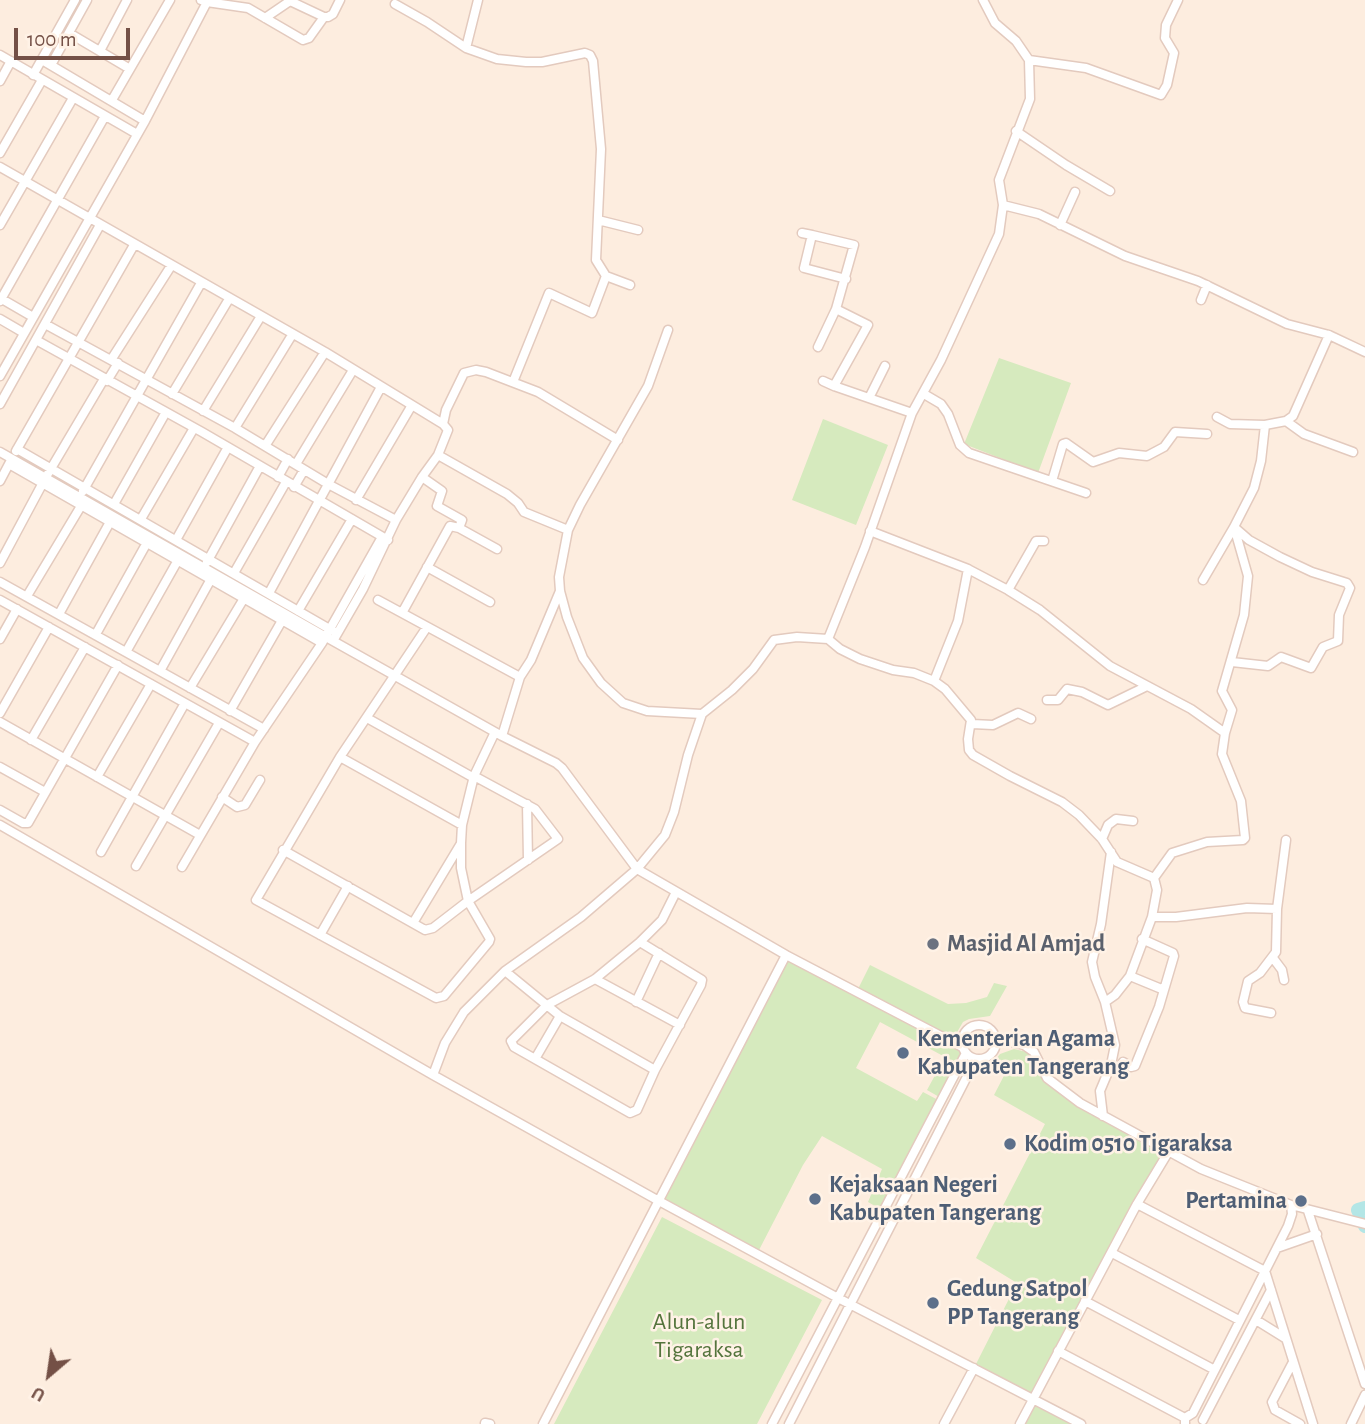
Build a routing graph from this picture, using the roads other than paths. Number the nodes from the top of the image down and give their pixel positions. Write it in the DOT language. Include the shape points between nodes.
graph roads {
  1 [pos="75,0"];
  2 [pos="87,0"];
  3 [pos="127,0"];
  4 [pos="170,0"];
  5 [pos="340,0"];
  6 [pos="478,0"];
  7 [pos="983,0"];
  8 [pos="1178,0"];
  9 [pos="204,1"];
  10 [pos="395,4"];
  11 [pos="265,18"];
  12 [pos="324,18"];
  13 [pos="69,33"];
  14 [pos="466,48"];
  15 [pos="100,51"];
  16 [pos="0,55"];
  17 [pos="42,60"];
  18 [pos="1029,60"];
  19 [pos="11,61"];
  20 [pos="51,65"];
  21 [pos="130,69"];
  22 [pos="33,75"];
  23 [pos="42,80"];
  24 [pos="0,81"];
  25 [pos="73,98"];
  26 [pos="112,100"];
  27 [pos="105,116"];
  28 [pos="145,121"];
  29 [pos="1016,131"];
  30 [pos="137,134"];
  31 [pos="0,153"];
  32 [pos="0,167"];
  33 [pos="25,181"];
  34 [pos="1110,191"];
  35 [pos="1075,192"];
  36 [pos="57,201"];
  37 [pos="1003,205"];
  38 [pos="89,218"];
  39 [pos="598,220"];
  40 [pos="0,225"];
  41 [pos="100,225"];
  42 [pos="1060,225"];
  43 [pos="638,230"];
  44 [pos="802,233"];
  45 [pos="812,235"];
  46 [pos="134,245"];
  47 [pos="171,266"];
  48 [pos="606,276"];
  49 [pos="846,279"];
  50 [pos="201,283"];
  51 [pos="629,285"];
  52 [pos="1207,285"];
  53 [pos="0,299"];
  54 [pos="229,299"];
  55 [pos="1200,300"];
  56 [pos="836,309"];
  57 [pos="261,316"];
  58 [pos="33,317"];
  59 [pos="0,319"];
  60 [pos="45,324"];
  61 [pos="668,330"];
  62 [pos="24,333"];
  63 [pos="292,335"];
  64 [pos="1329,335"];
  65 [pos="36,340"];
  66 [pos="77,342"];
  67 [pos="818,347"];
  68 [pos="325,352"];
  69 [pos="1365,352"];
  70 [pos="68,358"];
  71 [pos="110,360"];
  72 [pos="885,366"];
  73 [pos="353,370"];
  74 [pos="93,373"];
  75 [pos="0,376"];
  76 [pos="106,380"];
  77 [pos="146,380"];
  78 [pos="823,381"];
  79 [pos="513,382"];
  80 [pos="834,386"];
  81 [pos="381,387"];
  82 [pos="172,394"];
  83 [pos="924,394"];
  84 [pos="136,396"];
  85 [pos="869,398"];
  86 [pos="0,404"];
  87 [pos="412,405"];
  88 [pos="203,411"];
  89 [pos="166,412"];
  90 [pos="912,413"];
  91 [pos="1217,417"];
  92 [pos="1286,421"];
  93 [pos="443,424"];
  94 [pos="1265,425"];
  95 [pos="194,428"];
  96 [pos="235,428"];
  97 [pos="1208,434"];
  98 [pos="618,440"];
  99 [pos="265,446"];
  100 [pos="228,447"];
  101 [pos="17,449"];
  102 [pos="0,452"];
  103 [pos="1353,452"];
  104 [pos="438,455"];
  105 [pos="10,461"];
  106 [pos="292,461"];
  107 [pos="260,466"];
  108 [pos="304,470"];
  109 [pos="46,477"];
  110 [pos="422,477"];
  111 [pos="282,480"];
  112 [pos="0,481"];
  113 [pos="1052,481"];
  114 [pos="328,485"];
  115 [pos="294,486"];
  116 [pos="85,487"];
  117 [pos="1086,493"];
  118 [pos="356,500"];
  119 [pos="319,501"];
  120 [pos="79,502"];
  121 [pos="114,505"];
  122 [pos="141,519"];
  123 [pos="352,519"];
  124 [pos="396,520"];
  125 [pos="110,522"];
  126 [pos="1234,527"];
  127 [pos="459,528"];
  128 [pos="568,530"];
  129 [pos="870,531"];
  130 [pos="151,536"];
  131 [pos="385,538"];
  132 [pos="176,540"];
  133 [pos="1044,541"];
  134 [pos="497,549"];
  135 [pos="209,558"];
  136 [pos="178,560"];
  137 [pos="0,564"];
  138 [pos="427,567"];
  139 [pos="968,569"];
  140 [pos="202,570"];
  141 [pos="234,573"];
  142 [pos="211,579"];
  143 [pos="1203,580"];
  144 [pos="0,582"];
  145 [pos="1008,590"];
  146 [pos="560,591"];
  147 [pos="248,592"];
  148 [pos="269,593"];
  149 [pos="27,596"];
  150 [pos="0,600"];
  151 [pos="378,600"];
  152 [pos="490,602"];
  153 [pos="295,608"];
  154 [pos="17,609"];
  155 [pos="402,613"];
  156 [pos="59,614"];
  157 [pos="284,617"];
  158 [pos="49,627"];
  159 [pos="427,627"];
  160 [pos="85,628"];
  161 [pos="98,635"];
  162 [pos="329,637"];
  163 [pos="0,639"];
  164 [pos="828,639"];
  165 [pos="84,647"];
  166 [pos="126,652"];
  167 [pos="1232,662"];
  168 [pos="118,664"];
  169 [pos="160,671"];
  170 [pos="395,676"];
  171 [pos="520,677"];
  172 [pos="934,681"];
  173 [pos="151,684"];
  174 [pos="188,687"];
  175 [pos="1145,687"];
  176 [pos="200,694"];
  177 [pos="176,698"];
  178 [pos="1047,700"];
  179 [pos="188,705"];
  180 [pos="230,711"];
  181 [pos="0,713"];
  182 [pos="702,714"];
  183 [pos="367,718"];
  184 [pos="1031,719"];
  185 [pos="0,722"];
  186 [pos="219,723"];
  187 [pos="972,724"];
  188 [pos="264,729"];
  189 [pos="1225,733"];
  190 [pos="499,734"];
  191 [pos="31,740"];
  192 [pos="255,742"];
  193 [pos="340,757"];
  194 [pos="64,759"];
  195 [pos="0,767"];
  196 [pos="97,777"];
  197 [pos="474,777"];
  198 [pos="260,780"];
  199 [pos="45,792"];
  200 [pos="132,797"];
  201 [pos="222,797"];
  202 [pos="527,804"];
  203 [pos="0,810"];
  204 [pos="165,816"];
  205 [pos="1133,821"];
  206 [pos="0,825"];
  207 [pos="462,825"];
  208 [pos="200,835"];
  209 [pos="1102,839"];
  210 [pos="1286,840"];
  211 [pos="461,843"];
  212 [pos="284,850"];
  213 [pos="102,852"];
  214 [pos="1111,852"];
  215 [pos="528,860"];
  216 [pos="135,866"];
  217 [pos="182,867"];
  218 [pos="637,869"];
  219 [pos="1154,878"];
  220 [pos="348,886"];
  221 [pos="676,892"];
  222 [pos="468,901"];
  223 [pos="1277,909"];
  224 [pos="1152,917"];
  225 [pos="413,923"];
  226 [pos="320,935"];
  227 [pos="1142,939"];
  228 [pos="640,942"];
  229 [pos="659,953"];
  230 [pos="786,955"];
  231 [pos="1273,958"];
  232 [pos="505,971"];
  233 [pos="1130,976"];
  234 [pos="595,979"];
  235 [pos="1284,980"];
  236 [pos="1164,990"];
  237 [pos="636,1002"];
  238 [pos="1105,1002"];
  239 [pos="547,1005"];
  240 [pos="1270,1013"];
  241 [pos="560,1016"];
  242 [pos="680,1025"];
  243 [pos="997,1039"];
  244 [pos="964,1050"];
  245 [pos="535,1059"];
  246 [pos="976,1059"];
  247 [pos="1123,1062"];
  248 [pos="655,1070"];
  249 [pos="433,1075"];
  250 [pos="1103,1116"];
  251 [pos="1168,1151"];
  252 [pos="659,1201"];
  253 [pos="1138,1204"];
  254 [pos="1291,1205"];
  255 [pos="1308,1210"];
  256 [pos="1365,1224"];
  257 [pos="1317,1234"];
  258 [pos="1277,1248"];
  259 [pos="1112,1252"];
  260 [pos="1265,1271"];
  261 [pos="1270,1290"];
  262 [pos="838,1298"];
  263 [pos="1085,1301"];
  264 [pos="851,1304"];
  265 [pos="1240,1320"];
  266 [pos="1255,1320"];
  267 [pos="1285,1338"];
  268 [pos="1058,1351"];
  269 [pos="1293,1362"];
  270 [pos="974,1368"];
  271 [pos="1213,1369"];
  272 [pos="1365,1384"];
  273 [pos="1365,1395"];
  274 [pos="1033,1399"];
  275 [pos="1193,1412"];
  276 [pos="1184,1421"];
  277 [pos="1203,1422"];
  278 [pos="542,1424"];
  279 [pos="772,1424"];
  280 [pos="789,1424"];
  281 [pos="944,1424"];
  282 [pos="1020,1424"];
  283 [pos="1081,1424"];
  284 [pos="1300,1424"];
  285 [pos="1313,1424"];
  286 [pos="1351,1424"];
  1 -- 17 [label="street"];
  2 -- 13 [label="street"];
  3 -- 15 [label="street"];
  4 -- 21 [label="street"];
  5 -- 12 [label="street" via="333,14"];
  6 -- 14 [label="street"];
  7 -- 18 [label="street" via="995,23"];
  8 -- 18 [label="street" via="1166,25 1165,38 1174,53 1161,95 1086,68"];
  9 -- 11 [label="street" via="248,8"];
  9 -- 28 [label="street"];
  10 -- 14 [label="street"];
  11 -- 12 [label="street" via="290,1"];
  11 -- 12 [label="street" via="303,40"];
  13 -- 15 [label="street"];
  13 -- 20 [label="street"];
  14 -- 39 [label="street" via="497,59 526,62 590,55 601,149"];
  15 -- 21 [label="street"];
  16 -- 19 [label="street"];
  17 -- 20 [label="street"];
  17 -- 22 [label="street"];
  18 -- 29 [label="street" via="1030,99"];
  19 -- 22 [label="street"];
  19 -- 24 [label="street"];
  20 -- 26 [label="street"];
  21 -- 26 [label="street"];
  22 -- 23 [label="street"];
  23 -- 25 [label="street"];
  23 -- 31 [label="street"];
  25 -- 27 [label="street"];
  25 -- 33 [label="street"];
  26 -- 28 [label="street"];
  27 -- 30 [label="street"];
  27 -- 36 [label="street"];
  28 -- 30 [label="street"];
  29 -- 34 [label="street"];
  29 -- 37 [label="street" via="999,180"];
  30 -- 38 [label="street"];
  32 -- 33 [label="street"];
  33 -- 36 [label="street"];
  33 -- 40 [label="street"];
  35 -- 42 [label="street"];
  36 -- 38 [label="street"];
  36 -- 53 [label="street"];
  37 -- 42 [label="street"];
  37 -- 83 [label="street" via="999,233"];
  38 -- 41 [label="street"];
  38 -- 58 [label="street"];
  39 -- 43 [label="street"];
  39 -- 48 [label="street" via="596,260"];
  41 -- 46 [label="street"];
  41 -- 60 [label="street"];
  42 -- 52 [label="street" via="1125,256"];
  44 -- 45 [label="street"];
  45 -- 49 [label="street" via="804,268"];
  45 -- 49 [label="street" via="854,245"];
  46 -- 47 [label="street"];
  46 -- 66 [label="street"];
  47 -- 50 [label="street"];
  47 -- 71 [label="street"];
  48 -- 51 [label="street"];
  48 -- 79 [label="street" via="592,313 549,293"];
  49 -- 56 [label="street"];
  50 -- 54 [label="street"];
  50 -- 77 [label="street"];
  52 -- 55 [label="street"];
  52 -- 64 [label="street" via="1287,324"];
  53 -- 58 [label="street"];
  54 -- 57 [label="street"];
  54 -- 82 [label="street"];
  56 -- 67 [label="street"];
  56 -- 80 [label="street" via="868,324"];
  57 -- 63 [label="street"];
  57 -- 88 [label="street"];
  58 -- 62 [label="street"];
  59 -- 62 [label="street"];
  60 -- 65 [label="street"];
  60 -- 66 [label="street"];
  61 -- 98 [label="street" via="648,386"];
  62 -- 75 [label="street"];
  63 -- 68 [label="street"];
  63 -- 96 [label="street"];
  64 -- 69 [label="street"];
  64 -- 92 [label="street" via="1293,416"];
  65 -- 70 [label="street"];
  65 -- 86 [label="street"];
  66 -- 70 [label="street"];
  66 -- 71 [label="street"];
  68 -- 73 [label="street"];
  68 -- 99 [label="street"];
  70 -- 74 [label="street"];
  70 -- 101 [label="street"];
  71 -- 74 [label="street"];
  71 -- 76 [label="street"];
  71 -- 77 [label="street"];
  72 -- 85 [label="street"];
  73 -- 81 [label="street"];
  73 -- 106 [label="street"];
  74 -- 76 [label="street"];
  76 -- 84 [label="street"];
  76 -- 109 [label="street"];
  77 -- 82 [label="street"];
  77 -- 84 [label="street"];
  78 -- 80 [label="street"];
  79 -- 93 [label="street" via="467,371"];
  79 -- 98 [label="street"];
  80 -- 85 [label="street"];
  81 -- 87 [label="street"];
  81 -- 114 [label="street"];
  82 -- 88 [label="street"];
  83 -- 90 [label="street"];
  83 -- 113 [label="street" via="941,404 960,445 969,453"];
  84 -- 89 [label="street"];
  84 -- 116 [label="street"];
  85 -- 90 [label="street"];
  87 -- 93 [label="street"];
  87 -- 118 [label="street"];
  88 -- 95 [label="street"];
  88 -- 95 [label="street"];
  88 -- 96 [label="street"];
  89 -- 95 [label="street"];
  89 -- 121 [label="street"];
  90 -- 129 [label="street"];
  91 -- 94 [label="street" via="1230,424"];
  92 -- 94 [label="street"];
  92 -- 103 [label="street" via="1304,434"];
  93 -- 104 [label="street" via="449,432"];
  94 -- 126 [label="street" via="1258,477"];
  95 -- 100 [label="street"];
  95 -- 122 [label="street"];
  96 -- 99 [label="street"];
  97 -- 113 [label="street" via="1175,432 1164,447 1147,456 1119,453 1093,462 1066,443"];
  98 -- 128 [label="street"];
  99 -- 106 [label="street"];
  100 -- 107 [label="street"];
  100 -- 132 [label="street"];
  101 -- 105 [label="street"];
  101 -- 109 [label="street"];
  102 -- 105 [label="street"];
  104 -- 110 [label="street"];
  104 -- 128 [label="street" via="507,494 524,512"];
  105 -- 109 [label="street"];
  105 -- 112 [label="street"];
  106 -- 108 [label="street"];
  106 -- 111 [label="street"];
  107 -- 111 [label="street"];
  107 -- 135 [label="street"];
  108 -- 114 [label="street"];
  108 -- 115 [label="street"];
  109 -- 116 [label="street"];
  109 -- 120 [label="street"];
  109 -- 137 [label="street"];
  110 -- 124 [label="street"];
  110 -- 127 [label="street" via="442,491 437,506 462,520"];
  111 -- 115 [label="street"];
  111 -- 141 [label="street"];
  113 -- 117 [label="street"];
  114 -- 118 [label="street"];
  114 -- 119 [label="street"];
  115 -- 119 [label="street"];
  116 -- 120 [label="street"];
  116 -- 121 [label="street"];
  118 -- 124 [label="street"];
  119 -- 123 [label="street"];
  119 -- 148 [label="street"];
  120 -- 125 [label="street"];
  120 -- 130 [label="street"];
  120 -- 149 [label="street"];
  121 -- 122 [label="street"];
  122 -- 130 [label="street"];
  123 -- 131 [label="street"];
  123 -- 153 [label="street"];
  124 -- 131 [label="street"];
  125 -- 130 [label="street"];
  125 -- 156 [label="street"];
  126 -- 143 [label="street"];
  126 -- 167 [label="street" via="1248,576"];
  126 -- 167 [label="street" via="1280,557 1350,588 1339,615 1338,641 1323,648 1311,668 1281,657 1268,666"];
  127 -- 134 [label="street"];
  127 -- 138 [label="street" via="449,528"];
  128 -- 146 [label="street"];
  129 -- 139 [label="street"];
  129 -- 164 [label="street"];
  130 -- 132 [label="street"];
  130 -- 136 [label="street"];
  130 -- 140 [label="street"];
  130 -- 161 [label="street"];
  131 -- 162 [label="street"];
  132 -- 135 [label="street"];
  133 -- 145 [label="street" via="1036,541"];
  135 -- 140 [label="street"];
  135 -- 141 [label="street"];
  136 -- 140 [label="street"];
  136 -- 166 [label="street"];
  138 -- 152 [label="street"];
  138 -- 155 [label="street"];
  139 -- 145 [label="street"];
  139 -- 172 [label="street" via="958,621"];
  140 -- 142 [label="street"];
  140 -- 147 [label="street"];
  141 -- 147 [label="street"];
  142 -- 147 [label="street"];
  142 -- 169 [label="street"];
  144 -- 149 [label="street"];
  145 -- 175 [label="street"];
  146 -- 171 [label="street"];
  146 -- 182 [label="street" via="583,658 623,703 647,711"];
  147 -- 148 [label="street"];
  147 -- 157 [label="street"];
  147 -- 174 [label="street"];
  148 -- 153 [label="street"];
  149 -- 156 [label="street"];
  150 -- 154 [label="street"];
  151 -- 155 [label="street"];
  153 -- 157 [label="street"];
  153 -- 162 [label="street"];
  154 -- 158 [label="street"];
  154 -- 163 [label="street"];
  155 -- 159 [label="street"];
  156 -- 160 [label="street"];
  157 -- 162 [label="street"];
  157 -- 180 [label="street"];
  158 -- 165 [label="street"];
  158 -- 181 [label="street"];
  159 -- 170 [label="street"];
  159 -- 171 [label="street"];
  160 -- 161 [label="street"];
  160 -- 165 [label="street"];
  161 -- 165 [label="street"];
  161 -- 166 [label="street"];
  162 -- 170 [label="street"];
  162 -- 188 [label="street"];
  164 -- 172 [label="street" via="860,659"];
  164 -- 182 [label="street" via="774,640 753,669"];
  165 -- 168 [label="street"];
  165 -- 191 [label="street"];
  166 -- 169 [label="street"];
  167 -- 189 [label="street" via="1222,691 1232,710"];
  168 -- 173 [label="street"];
  168 -- 194 [label="street"];
  169 -- 174 [label="street"];
  170 -- 183 [label="street"];
  170 -- 190 [label="street"];
  171 -- 190 [label="street"];
  172 -- 187 [label="street" via="956,700"];
  173 -- 177 [label="street"];
  173 -- 196 [label="street"];
  174 -- 176 [label="street"];
  174 -- 177 [label="street"];
  175 -- 178 [label="street" via="1108,705 1067,689 1058,700"];
  175 -- 189 [label="street" via="1191,709"];
  176 -- 179 [label="street"];
  176 -- 180 [label="street"];
  177 -- 179 [label="street"];
  179 -- 186 [label="street"];
  179 -- 200 [label="street"];
  180 -- 188 [label="street"];
  182 -- 218 [label="street" via="665,835"];
  183 -- 193 [label="street"];
  183 -- 197 [label="street"];
  184 -- 187 [label="street" via="1017,713 993,725"];
  185 -- 191 [label="street"];
  186 -- 192 [label="street"];
  186 -- 204 [label="street"];
  187 -- 209 [label="street" via="968,739 973,755 1062,802"];
  188 -- 192 [label="street"];
  189 -- 219 [label="street" via="1222,754 1241,801 1245,838 1207,842 1172,853"];
  190 -- 197 [label="street"];
  190 -- 218 [label="street" via="562,768"];
  191 -- 194 [label="street"];
  192 -- 201 [label="street"];
  193 -- 207 [label="street"];
  193 -- 212 [label="street"];
  194 -- 196 [label="street"];
  194 -- 199 [label="street"];
  195 -- 199 [label="street"];
  196 -- 200 [label="street"];
  197 -- 202 [label="street"];
  197 -- 207 [label="street"];
  198 -- 201 [label="street" via="245,805 237,807"];
  199 -- 203 [label="street" via="28,823"];
  200 -- 204 [label="street"];
  200 -- 213 [label="street"];
  201 -- 208 [label="street"];
  202 -- 215 [label="street"];
  202 -- 215 [label="street" via="558,839"];
  204 -- 208 [label="street"];
  204 -- 216 [label="street"];
  205 -- 209 [label="street" via="1116,819"];
  206 -- 249 [label="street"];
  207 -- 211 [label="street"];
  208 -- 217 [label="street"];
  209 -- 214 [label="street"];
  210 -- 223 [label="street"];
  211 -- 222 [label="street"];
  211 -- 225 [label="street"];
  212 -- 220 [label="street"];
  212 -- 226 [label="street" via="256,900"];
  214 -- 219 [label="street" via="1118,863"];
  214 -- 238 [label="street" via="1092,962"];
  215 -- 222 [label="street"];
  218 -- 221 [label="street"];
  218 -- 232 [label="street" via="581,917"];
  219 -- 224 [label="street" via="1157,890"];
  220 -- 225 [label="street"];
  220 -- 226 [label="street"];
  221 -- 228 [label="street" via="662,920"];
  221 -- 230 [label="street"];
  222 -- 225 [label="street" via="433,928 425,930"];
  222 -- 226 [label="street" via="490,939 441,998"];
  223 -- 224 [label="street"];
  223 -- 231 [label="street"];
  224 -- 227 [label="street"];
  227 -- 233 [label="street"];
  227 -- 236 [label="street" via="1174,954"];
  228 -- 229 [label="street"];
  228 -- 234 [label="street"];
  229 -- 237 [label="street"];
  229 -- 242 [label="street" via="702,979"];
  230 -- 244 [label="street"];
  230 -- 252 [label="street"];
  231 -- 235 [label="street"];
  231 -- 240 [label="street" via="1248,981 1243,1002 1245,1009"];
  232 -- 239 [label="street"];
  232 -- 249 [label="street" via="464,1012"];
  233 -- 236 [label="street"];
  233 -- 238 [label="street"];
  234 -- 237 [label="street"];
  234 -- 239 [label="street"];
  236 -- 247 [label="street" via="1135,1066"];
  237 -- 242 [label="street"];
  238 -- 250 [label="street" via="1115,1045 1100,1091"];
  239 -- 241 [label="street"];
  239 -- 245 [label="street" via="511,1041"];
  241 -- 245 [label="street"];
  241 -- 248 [label="street"];
  242 -- 248 [label="street"];
  243 -- 244 [label="street" via="989,1027 975,1025 964,1032"];
  243 -- 246 [label="street" via="992,1055"];
  243 -- 250 [label="street" via="1034,1052 1055,1086"];
  244 -- 246 [label="street"];
  244 -- 262 [label="street"];
  245 -- 248 [label="street" via="630,1114 637,1110"];
  246 -- 264 [label="street"];
  249 -- 252 [label="street"];
  250 -- 251 [label="street"];
  251 -- 253 [label="street"];
  251 -- 254 [label="street"];
  252 -- 262 [label="street"];
  252 -- 278 [label="street"];
  253 -- 259 [label="street"];
  253 -- 260 [label="street"];
  254 -- 255 [label="street"];
  254 -- 258 [label="street" via="1290,1220"];
  255 -- 256 [label="street"];
  255 -- 257 [label="street"];
  257 -- 258 [label="street"];
  257 -- 272 [label="street"];
  258 -- 260 [label="street"];
  259 -- 263 [label="street"];
  259 -- 265 [label="street"];
  260 -- 261 [label="street"];
  260 -- 265 [label="street"];
  261 -- 266 [label="street"];
  261 -- 267 [label="street"];
  262 -- 264 [label="street"];
  262 -- 279 [label="street"];
  263 -- 268 [label="street"];
  263 -- 271 [label="street"];
  264 -- 270 [label="street"];
  264 -- 280 [label="street"];
  265 -- 271 [label="street"];
  266 -- 267 [label="street"];
  266 -- 277 [label="street"];
  267 -- 269 [label="street"];
  268 -- 274 [label="street"];
  268 -- 276 [label="street"];
  269 -- 284 [label="street" via="1272,1402 1275,1410"];
  269 -- 285 [label="street"];
  270 -- 274 [label="street"];
  270 -- 281 [label="street"];
  271 -- 275 [label="street"];
  273 -- 286 [label="street"];
  274 -- 282 [label="street"];
  274 -- 283 [label="street"];
  275 -- 276 [label="street"];
  275 -- 277 [label="street"];
}
